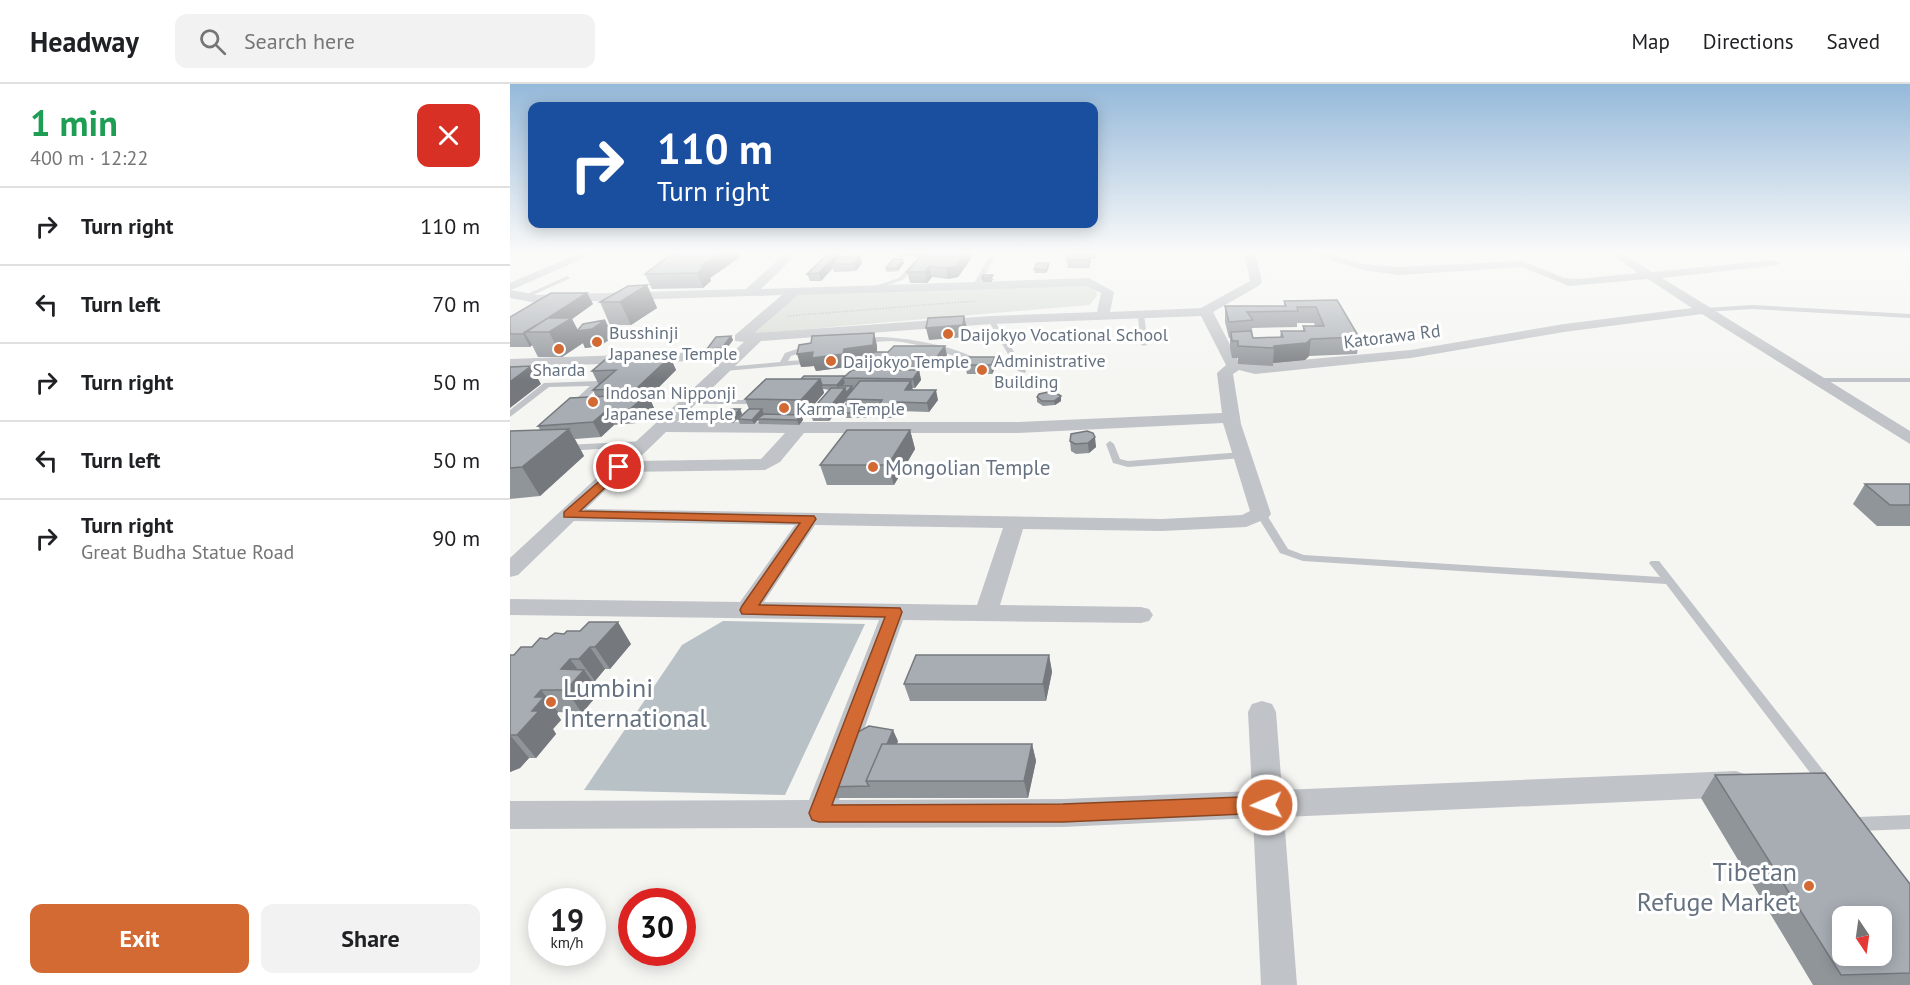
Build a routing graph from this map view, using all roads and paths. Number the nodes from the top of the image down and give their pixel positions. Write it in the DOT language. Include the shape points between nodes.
graph roads {
  1 [pos="515,295"];
  2 [pos="528,295"];
  3 [pos="665,295"];
  4 [pos="790,295"];
  5 [pos="977,295"];
  6 [pos="1107,295"];
  7 [pos="1233,295"];
  8 [pos="1682,295"];
  9 [pos="524,297"];
  10 [pos="976,301"];
  11 [pos="975,310"];
  12 [pos="1704,310"];
  13 [pos="1204,312"];
  14 [pos="1103,315"];
  15 [pos="1140,315"];
  16 [pos="1910,316"];
  17 [pos="764,318"];
  18 [pos="991,320"];
  19 [pos="756,338"];
  20 [pos="854,341"];
  21 [pos="1144,344"];
  22 [pos="816,346"];
  23 [pos="737,355"];
  24 [pos="976,361"];
  25 [pos="784,362"];
  26 [pos="802,362"];
  27 [pos="510,363"];
  28 [pos="1236,365"];
  29 [pos="725,369"];
  30 [pos="1022,371"];
  31 [pos="1812,380"];
  32 [pos="1910,380"];
  33 [pos="689,402"];
  34 [pos="755,402"];
  35 [pos="565,413"];
  36 [pos="510,414"];
  37 [pos="1231,417"];
  38 [pos="663,427"];
  39 [pos="799,428"];
  40 [pos="1910,439"];
  41 [pos="644,444"];
  42 [pos="1110,444"];
  43 [pos="556,448"];
  44 [pos="1242,455"];
  45 [pos="619,467"];
  46 [pos="1261,514"];
  47 [pos="569,515"];
  48 [pos="809,519"];
  49 [pos="1015,522"];
  50 [pos="513,563"];
  51 [pos="1655,563"];
  52 [pos="1669,581"];
  53 [pos="510,607"];
  54 [pos="747,610"];
  55 [pos="894,612"];
  56 [pos="986,613"];
  57 [pos="1141,615"];
  58 [pos="1262,712"];
  59 [pos="1831,789"];
  60 [pos="1267,805"];
  61 [pos="819,813"];
  62 [pos="510,815"];
  63 [pos="1910,822"];
  64 [pos="1873,843"];
  65 [pos="1279,985"];
  1 -- 9 [label="street"];
  2 -- 9 [label="lane"];
  3 -- 9 [label="street"];
  4 -- 17 [label="street"];
  5 -- 10 [label="path"];
  6 -- 14 [label="street"];
  7 -- 13 [label="street"];
  8 -- 12 [label="street"];
  10 -- 11 [label="path"];
  10 -- 17 [label="path"];
  12 -- 16 [label="lane" via="1752,307"];
  12 -- 28 [label="street, Katorawa Rd" via="1558,328 1411,354 1255,369"];
  12 -- 31 [label="street"];
  13 -- 15 [label="street"];
  13 -- 28 [label="street" via="1210,316 1227,356"];
  14 -- 15 [label="street"];
  14 -- 18 [label="street"];
  15 -- 21 [label="lane"];
  17 -- 19 [label="street" via="740,338"];
  18 -- 19 [label="street"];
  18 -- 30 [label="lane"];
  19 -- 23 [label="street"];
  20 -- 24 [label="lane" via="878,338 936,346"];
  22 -- 25 [label="lane" via="789,355"];
  23 -- 27 [label="street"];
  23 -- 29 [label="street"];
  25 -- 26 [label="lane"];
  25 -- 29 [label="lane"];
  28 -- 37 [label="street" via="1225,373"];
  29 -- 33 [label="street"];
  31 -- 32 [label="lane"];
  31 -- 40 [label="street"];
  33 -- 34 [label="lane"];
  33 -- 38 [label="street"];
  35 -- 36 [label="lane" via="598,383 547,385"];
  37 -- 39 [label="street" via="1070,427"];
  37 -- 44 [label="street"];
  38 -- 39 [label="street"];
  38 -- 41 [label="street"];
  39 -- 45 [label="street" via="765,464"];
  41 -- 43 [label="lane"];
  41 -- 45 [label="street"];
  42 -- 44 [label="lane" via="1116,461 1128,464"];
  44 -- 46 [label="street"];
  45 -- 47 [label="street"];
  46 -- 49 [label="street" via="1246,521 1162,525"];
  46 -- 52 [label="lane" via="1284,551 1303,558"];
  47 -- 48 [label="street"];
  47 -- 50 [label="street"];
  48 -- 49 [label="street"];
  48 -- 54 [label="street"];
  49 -- 56 [label="street"];
  51 -- 52 [label="lane"];
  52 -- 59 [label="lane"];
  53 -- 54 [label="street"];
  54 -- 55 [label="street"];
  55 -- 56 [label="street"];
  55 -- 61 [label="street"];
  56 -- 57 [label="street"];
  58 -- 60 [label="street"];
  59 -- 60 [label="street" via="1776,782"];
  60 -- 61 [label="street" via="1063,813"];
  60 -- 65 [label="street"];
  61 -- 62 [label="street"];
  63 -- 64 [label="lane" via="1854,820"];
}
